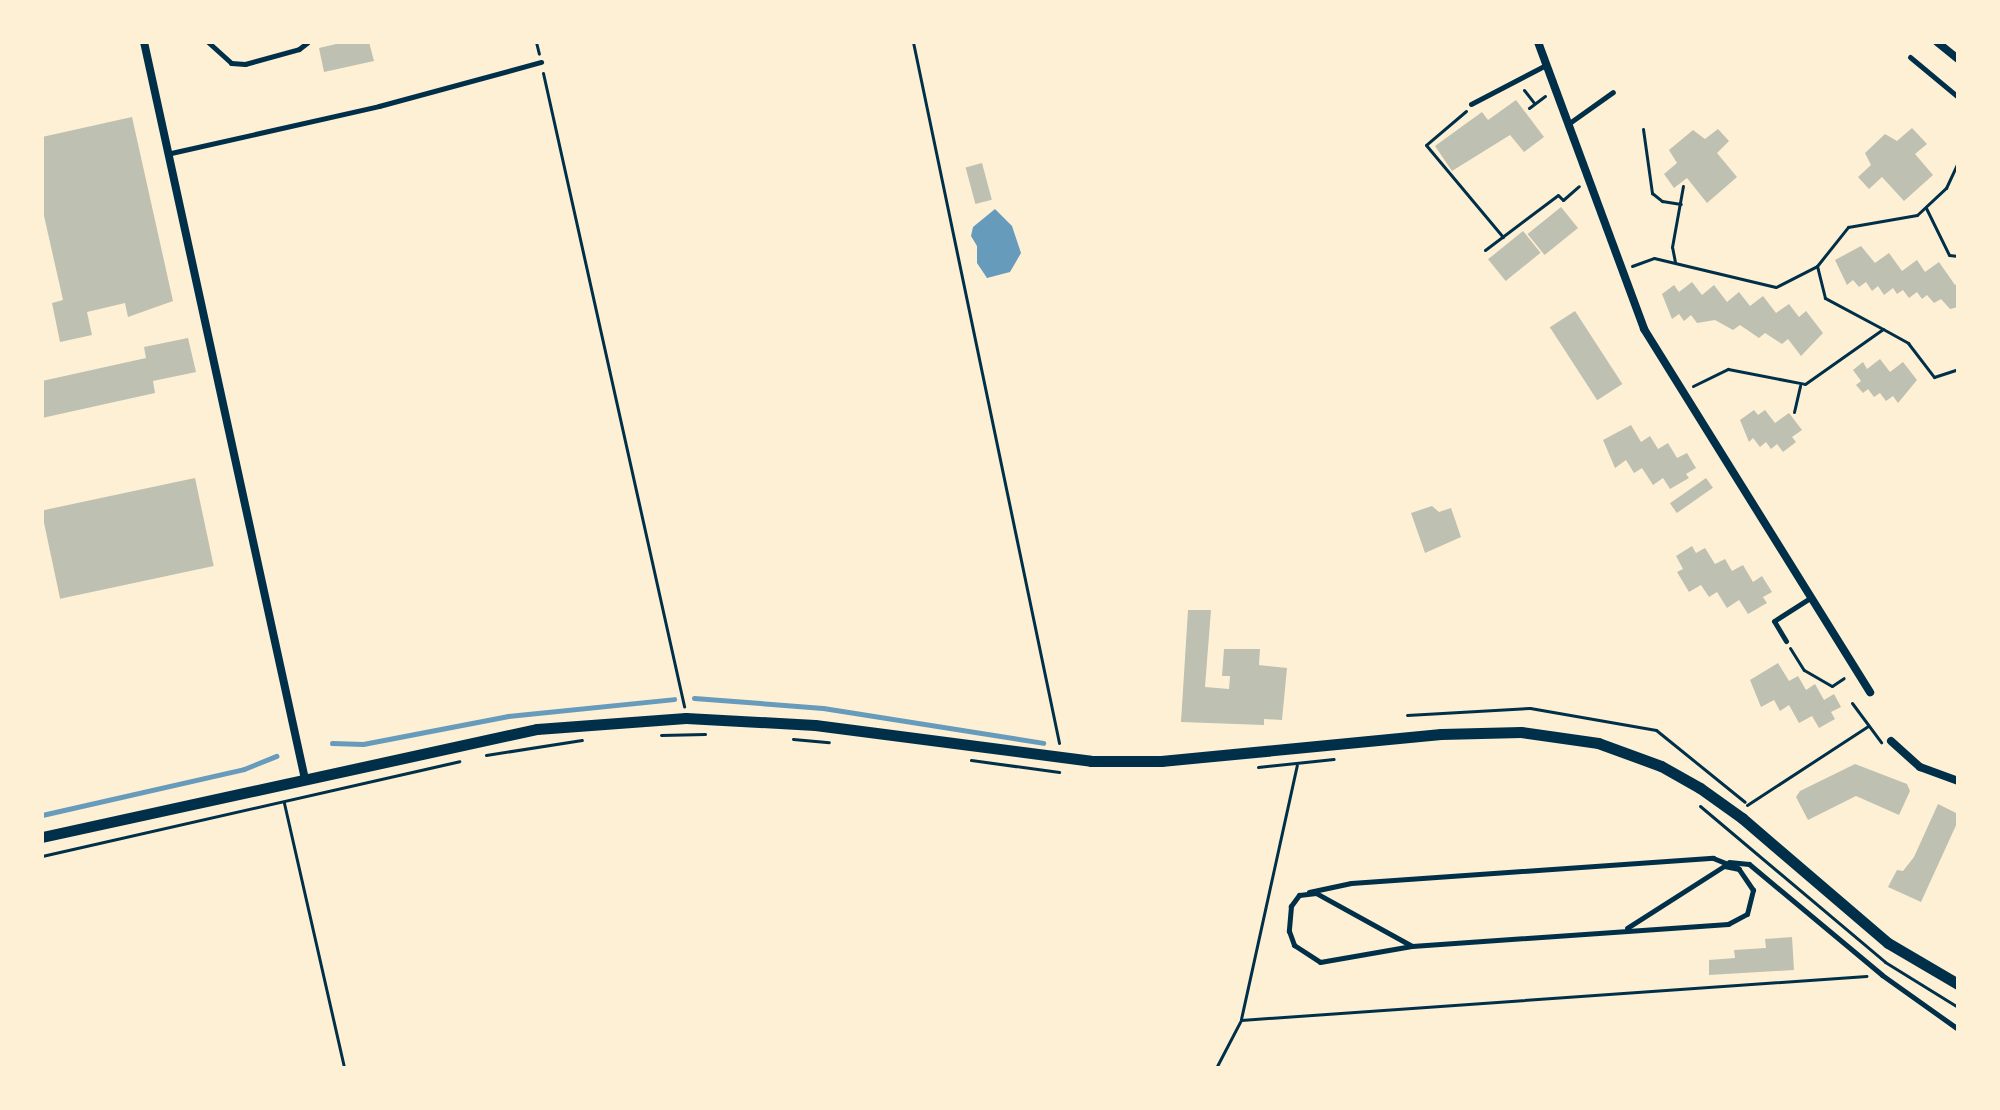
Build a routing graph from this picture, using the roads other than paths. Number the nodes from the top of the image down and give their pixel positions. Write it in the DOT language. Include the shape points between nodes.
graph roads {
  1 [pos="144,42"];
  2 [pos="208,42"];
  3 [pos="308,42"];
  4 [pos="1538,42"];
  5 [pos="1937,42"];
  6 [pos="1910,57"];
  7 [pos="1958,59"];
  8 [pos="541,62"];
  9 [pos="1546,65"];
  10 [pos="1613,92"];
  11 [pos="1958,97"];
  12 [pos="1471,104"];
  13 [pos="1567,125"];
  14 [pos="171,153"];
  15 [pos="1812,597"];
  16 [pos="1786,641"];
  17 [pos="1870,692"];
  18 [pos="1891,741"];
  19 [pos="305,779"];
  20 [pos="1958,781"];
  21 [pos="42,837"];
  22 [pos="1729,862"];
  23 [pos="1739,869"];
  24 [pos="1308,892"];
  25 [pos="1627,928"];
  26 [pos="1412,946"];
  27 [pos="1958,984"];
  28 [pos="1958,1029"];
  1 -- 14 [label="street"];
  2 -- 3 [label="lane" via="231,63 245,64"];
  4 -- 9 [label="street"];
  5 -- 7 [label="street"];
  6 -- 11 [label="lane"];
  8 -- 14 [label="lane" via="379,106"];
  9 -- 12 [label="lane"];
  9 -- 13 [label="street"];
  10 -- 13 [label="lane"];
  13 -- 15 [label="street" via="1644,329"];
  14 -- 19 [label="street"];
  15 -- 16 [label="lane" via="1774,621"];
  15 -- 17 [label="street"];
  18 -- 20 [label="street" via="1920,767"];
  19 -- 21 [label="street"];
  19 -- 27 [label="street" via="537,729 686,718 815,725 1062,759 1161,761 1489,731 1598,743 1661,766 1700,788 1888,943"];
  22 -- 23 [label="lane"];
  22 -- 24 [label="lane" via="1713,858 1351,883"];
  22 -- 28 [label="lane" via="1749,864 1882,975"];
  23 -- 25 [label="lane" via="1710,871"];
  23 -- 25 [label="lane" via="1753,890 1753,903 1739,921 1650,931"];
  24 -- 26 [label="lane" via="1336,900"];
  24 -- 26 [label="lane" via="1291,906 1289,931 1301,953 1320,962"];
  25 -- 26 [label="lane"];
}
